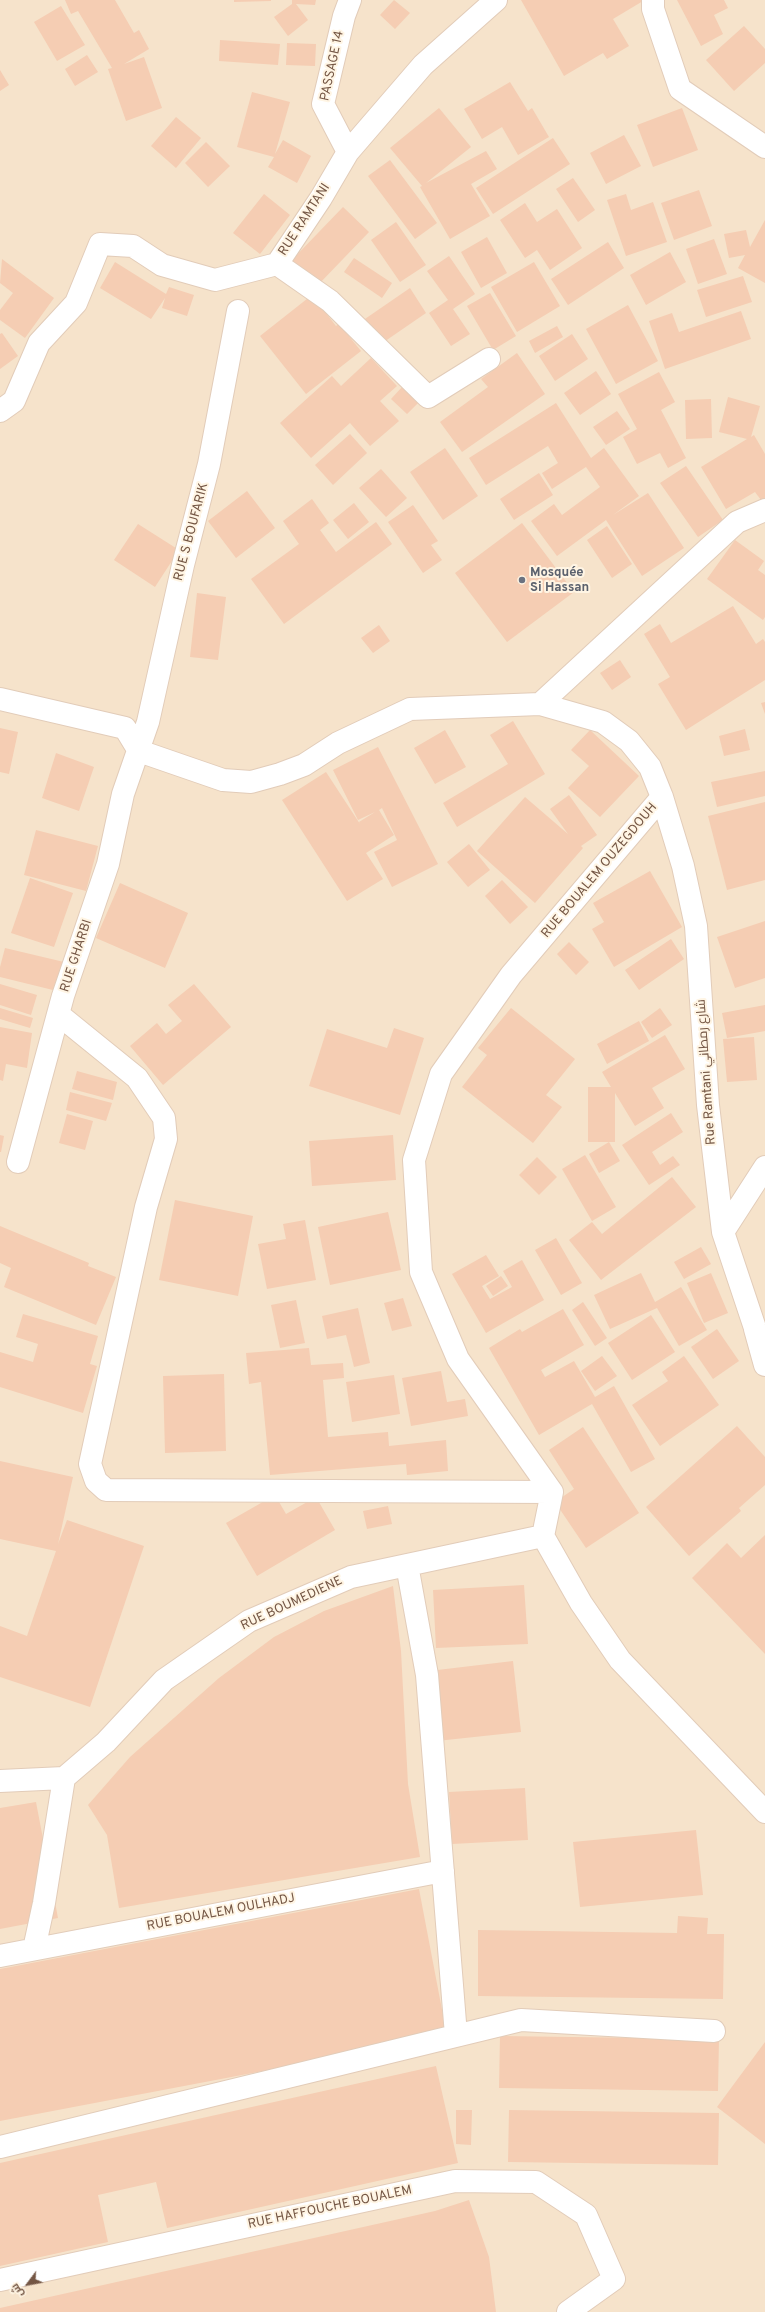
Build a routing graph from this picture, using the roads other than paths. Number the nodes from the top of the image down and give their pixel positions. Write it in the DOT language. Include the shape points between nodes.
graph roads {
  1 [pos="350,0"];
  2 [pos="496,0"];
  3 [pos="653,0"];
  4 [pos="765,147"];
  5 [pos="348,152"];
  6 [pos="277,264"];
  7 [pos="238,311"];
  8 [pos="489,359"];
  9 [pos="0,411"];
  10 [pos="765,510"];
  11 [pos="0,699"];
  12 [pos="540,704"];
  13 [pos="148,722"];
  14 [pos="125,728"];
  15 [pos="139,751"];
  16 [pos="662,797"];
  17 [pos="58,1014"];
  18 [pos="18,1162"];
  19 [pos="765,1166"];
  20 [pos="723,1232"];
  21 [pos="760,1335"];
  22 [pos="765,1365"];
  23 [pos="552,1492"];
  24 [pos="543,1536"];
  25 [pos="407,1565"];
  26 [pos="64,1778"];
  27 [pos="0,1781"];
  28 [pos="765,1812"];
  29 [pos="443,1871"];
  30 [pos="34,1949"];
  31 [pos="0,1956"];
  32 [pos="714,2031"];
  33 [pos="456,2035"];
  34 [pos="0,2147"];
  35 [pos="0,2280"];
  36 [pos="568,2312"];
  1 -- 5 [label="street, PASSAGE 14" via="323,104"];
  2 -- 5 [label="street, RUE RAMTANI" via="423,65"];
  3 -- 4 [label="street" via="653,9 680,89"];
  5 -- 6 [label="street, RUE RAMTANI"];
  6 -- 8 [label="street" via="330,300 428,396"];
  6 -- 9 [label="street, RUE RAMTANI" via="215,280 162,265 133,246 100,244 76,302 39,343 14,401"];
  7 -- 13 [label="street, RUE S BOUFARIK" via="209,464 183,565"];
  10 -- 12 [label="street" via="736,522"];
  11 -- 14 [label="street"];
  12 -- 15 [label="street, RUE BOUALEM OUZEGDOUH" via="410,709 338,743 304,765 251,782 223,780"];
  12 -- 16 [label="street, RUE BOUALEM OUZEGDOUH" via="604,722 630,741 650,767"];
  13 -- 14 [label="street"];
  13 -- 15 [label="street, RUE S BOUFARIK"];
  14 -- 15 [label="street"];
  15 -- 17 [label="street, RUE GHARBI" via="123,794 108,864"];
  16 -- 20 [label="street, Rue Ramtani شارع رمطاني" via="683,866 696,926 708,1105"];
  16 -- 23 [label="street, RUE BOUALEM OUZEGDOUH" via="511,975 441,1074 414,1160 421,1272 458,1359"];
  17 -- 18 [label="street, RUE GHARBI"];
  17 -- 23 [label="street" via="136,1078 164,1118 166,1139 146,1207 90,1464 96,1482 106,1490"];
  19 -- 20 [label="street"];
  20 -- 21 [label="street, Rue Ramtani شارع رمطاني"];
  21 -- 22 [label="street, Rue Ramtani شارع رمطاني"];
  23 -- 24 [label="street"];
  24 -- 25 [label="street, RUE BOUMEDIENE"];
  24 -- 28 [label="street" via="581,1603 620,1660"];
  25 -- 26 [label="street, RUE BOUMEDIENE" via="351,1577 249,1621 164,1680 106,1742"];
  25 -- 29 [label="street" via="428,1675"];
  26 -- 27 [label="street"];
  26 -- 30 [label="street"];
  29 -- 30 [label="street, RUE BOUALEM OULHADJ"];
  29 -- 33 [label="street"];
  30 -- 31 [label="street, RUE BOUALEM OULHADJ"];
  32 -- 33 [label="street" via="521,2020"];
  33 -- 34 [label="street"];
  35 -- 36 [label="street, RUE HAFFOUCHE BOUALEM" via="455,2181 536,2182 586,2215 614,2279"];
}
